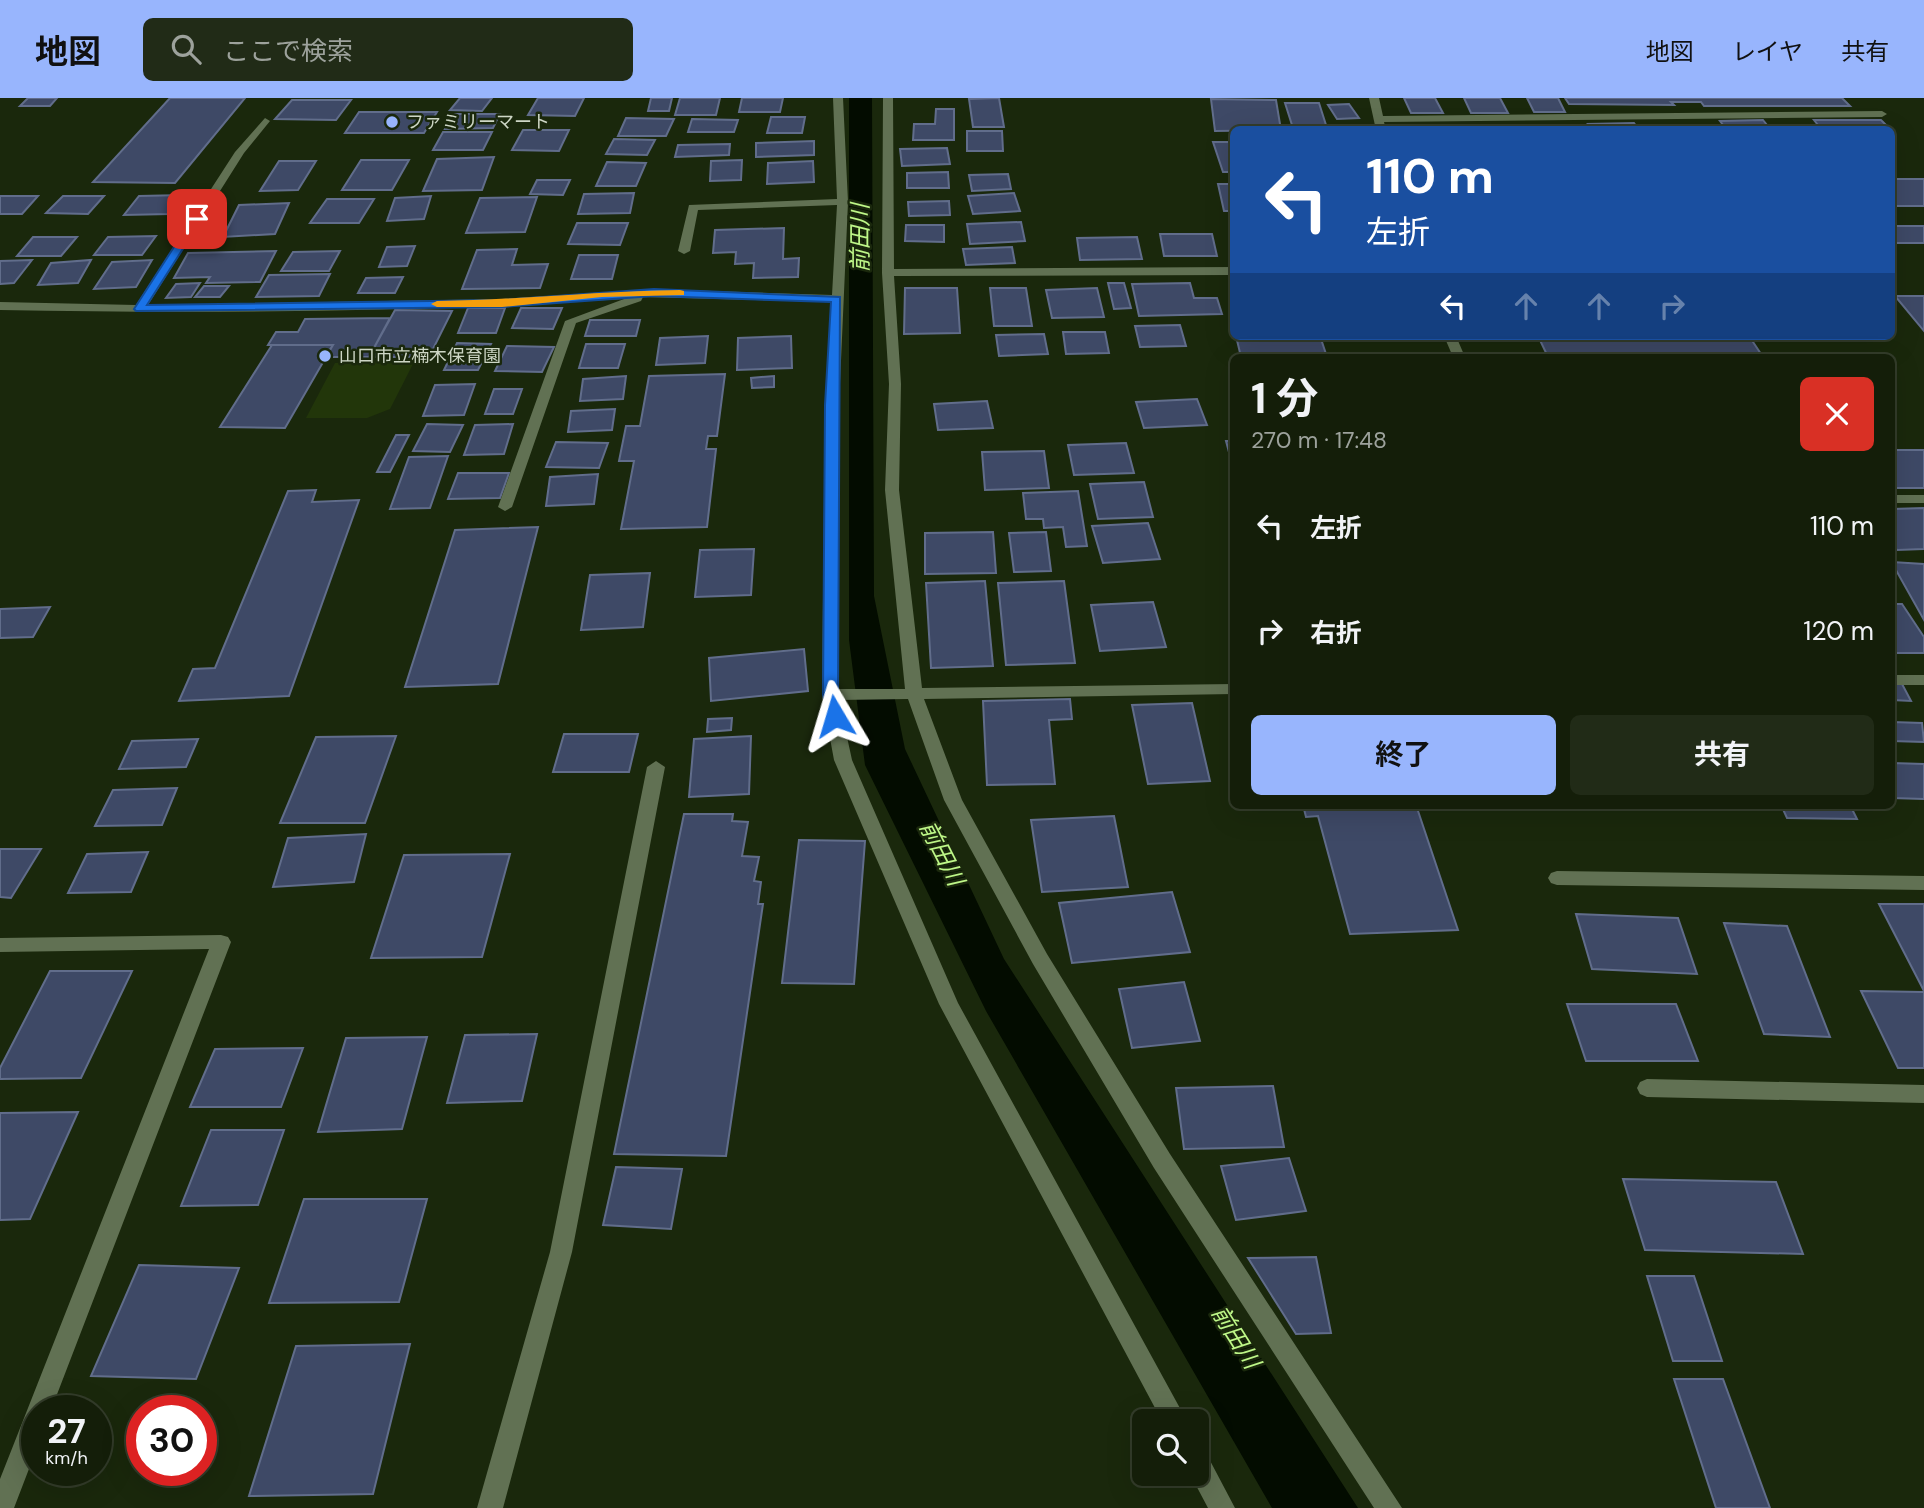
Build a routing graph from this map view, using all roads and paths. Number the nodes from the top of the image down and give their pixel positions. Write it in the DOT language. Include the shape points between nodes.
graph roads {
  1 [pos="838,98"];
  2 [pos="888,98"];
  3 [pos="1374,98"];
  4 [pos="1882,114"];
  5 [pos="265,121"];
  6 [pos="1380,124"];
  7 [pos="843,202"];
  8 [pos="684,251"];
  9 [pos="1230,271"];
  10 [pos="888,273"];
  11 [pos="654,293"];
  12 [pos="836,299"];
  13 [pos="0,306"];
  14 [pos="140,309"];
  15 [pos="1895,499"];
  16 [pos="1924,499"];
  17 [pos="505,507"];
  18 [pos="1895,680"];
  19 [pos="1924,680"];
  20 [pos="1230,689"];
  21 [pos="912,694"];
  22 [pos="832,695"];
  23 [pos="656,766"];
  24 [pos="1557,878"];
  25 [pos="1924,883"];
  26 [pos="0,945"];
  27 [pos="1647,1088"];
  28 [pos="1924,1094"];
  29 [pos="45,1395"];
  30 [pos="1168,1409"];
  31 [pos="21,1457"];
  32 [pos="1209,1484"];
  33 [pos="1,1508"];
  34 [pos="490,1508"];
  35 [pos="1222,1508"];
  36 [pos="1389,1508"];
  1 -- 7 [label="street"];
  2 -- 10 [label="street"];
  3 -- 6 [label="street"];
  4 -- 6 [label="street"];
  5 -- 14 [label="street" via="240,152"];
  7 -- 8 [label="street" via="693,207"];
  7 -- 12 [label="street"];
  9 -- 10 [label="street"];
  10 -- 21 [label="street" via="895,384 892,490"];
  11 -- 12 [label="street"];
  11 -- 14 [label="street" via="502,303"];
  11 -- 17 [label="street" via="571,321"];
  12 -- 22 [label="street" via="831,405"];
  13 -- 14 [label="street"];
  15 -- 16 [label="street"];
  18 -- 19 [label="street"];
  20 -- 21 [label="street"];
  21 -- 22 [label="street"];
  21 -- 36 [label="street" via="953,800 1040,959 1162,1161"];
  22 -- 30 [label="street" via="844,760 949,1004"];
  23 -- 34 [label="street" via="561,1252"];
  24 -- 25 [label="street"];
  26 -- 29 [label="street" via="221,942"];
  27 -- 28 [label="street"];
  31 -- 33 [label="street"];
  32 -- 35 [label="street"];
}
